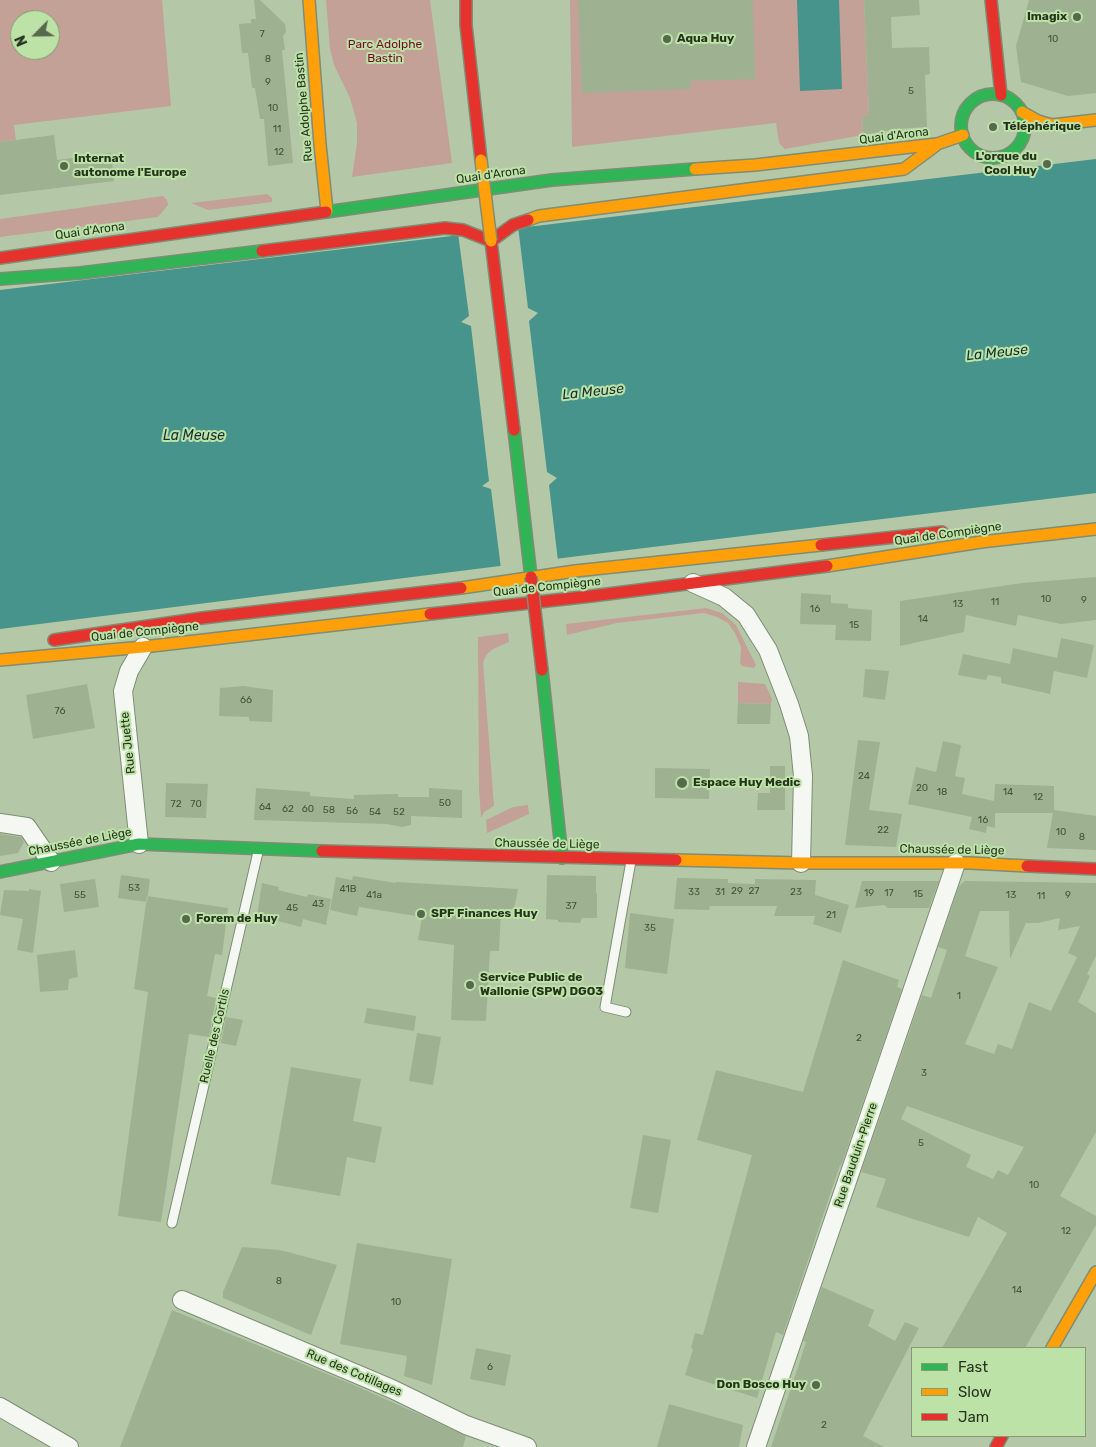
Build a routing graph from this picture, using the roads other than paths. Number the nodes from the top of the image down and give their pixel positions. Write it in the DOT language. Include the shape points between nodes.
graph roads {
  1 [pos="309,0"];
  2 [pos="460,0"];
  3 [pos="466,0"];
  4 [pos="991,0"];
  5 [pos="466,25"];
  6 [pos="1001,95"];
  7 [pos="1022,112"];
  8 [pos="1096,120"];
  9 [pos="963,135"];
  10 [pos="937,144"];
  11 [pos="327,211"];
  12 [pos="491,241"];
  13 [pos="0,257"];
  14 [pos="0,279"];
  15 [pos="1096,529"];
  16 [pos="981,542"];
  17 [pos="531,577"];
  18 [pos="692,583"];
  19 [pos="47,641"];
  20 [pos="143,647"];
  21 [pos="30,648"];
  22 [pos="16,658"];
  23 [pos="0,660"];
  24 [pos="0,823"];
  25 [pos="140,844"];
  26 [pos="259,849"];
  27 [pos="562,858"];
  28 [pos="632,859"];
  29 [pos="51,862"];
  30 [pos="801,863"];
  31 [pos="956,863"];
  32 [pos="1096,869"];
  33 [pos="0,872"];
  34 [pos="626,1012"];
  35 [pos="172,1223"];
  36 [pos="1096,1272"];
  37 [pos="182,1300"];
  38 [pos="1053,1347"];
  39 [pos="0,1407"];
  40 [pos="69,1447"];
  41 [pos="527,1447"];
  42 [pos="756,1447"];
  1 -- 11 [label="main road, Rue Adolphe Bastin"];
  2 -- 5 [label="main road"];
  3 -- 5 [label="main road"];
  4 -- 6 [label="main road"];
  5 -- 12 [label="main road, bridge"];
  6 -- 7 [label="main road" via="1010,98"];
  6 -- 9 [label="main road" via="988,94 975,99 961,122"];
  7 -- 8 [label="main road" via="1052,125"];
  7 -- 9 [label="main road" via="1024,144 1003,156 993,158 975,152"];
  9 -- 10 [label="main road, Quai d'Arona"];
  10 -- 11 [label="main road, Quai d'Arona" via="755,165 552,180"];
  10 -- 12 [label="main road" via="904,169 539,216 513,225"];
  11 -- 13 [label="main road, Quai d'Arona"];
  12 -- 14 [label="main road" via="463,230 445,228 89,272"];
  12 -- 17 [label="main road"];
  15 -- 16 [label="main road, Quai de Compiègne"];
  16 -- 17 [label="main road" via="943,532"];
  16 -- 18 [label="main road, Quai de Compiègne"];
  17 -- 19 [label="main road"];
  17 -- 27 [label="main road, bridge"];
  18 -- 20 [label="main road, Quai de Compiègne"];
  18 -- 30 [label="street" via="724,597 746,615 768,650 799,736 803,776"];
  20 -- 22 [label="main road, Quai de Compiègne"];
  20 -- 25 [label="street, Rue Juette" via="129,671 123,692"];
  21 -- 22 [label="main road"];
  22 -- 23 [label="main road, Quai de Compiègne"];
  24 -- 29 [label="street" via="27,827"];
  25 -- 26 [label="main road, Chaussée de Liège"];
  25 -- 29 [label="main road, Chaussée de Liège"];
  26 -- 27 [label="main road, Chaussée de Liège"];
  26 -- 35 [label="lane, Ruelle des Cortils"];
  27 -- 28 [label="main road, Chaussée de Liège"];
  28 -- 30 [label="main road, Chaussée de Liège"];
  28 -- 34 [label="lane" via="605,1007"];
  29 -- 33 [label="main road, Chaussée de Liège"];
  30 -- 31 [label="main road, Chaussée de Liège"];
  31 -- 32 [label="main road, Chaussée de Liège"];
  31 -- 42 [label="street, Rue Bauduin-Pierre"];
  36 -- 38 [label="main road"];
  37 -- 41 [label="street, Rue des Cotillages" via="466,1424"];
  39 -- 40 [label="street"];
}
